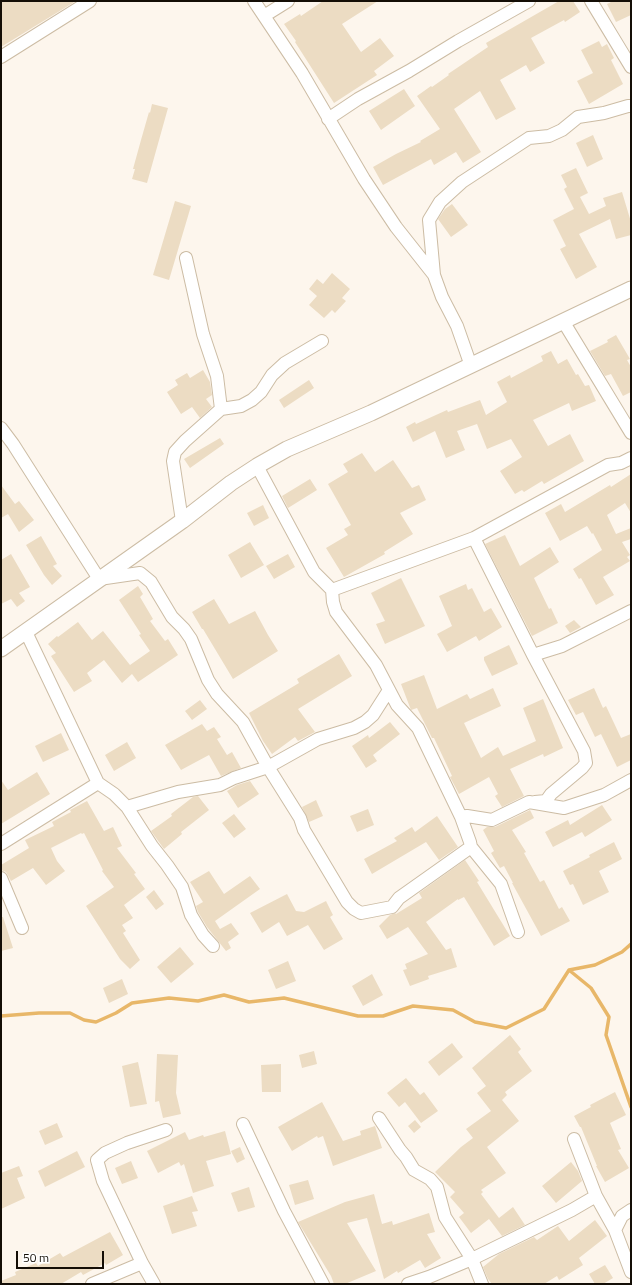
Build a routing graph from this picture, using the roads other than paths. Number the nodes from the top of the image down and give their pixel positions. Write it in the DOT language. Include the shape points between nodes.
graph roads {
  1 [pos="89,1"];
  2 [pos="254,1"];
  3 [pos="288,1"];
  4 [pos="529,1"];
  5 [pos="591,1"];
  6 [pos="264,16"];
  7 [pos="1,57"];
  8 [pos="631,67"];
  9 [pos="631,106"];
  10 [pos="328,119"];
  11 [pos="186,258"];
  12 [pos="434,275"];
  13 [pos="631,289"];
  14 [pos="563,321"];
  15 [pos="322,341"];
  16 [pos="471,366"];
  17 [pos="221,409"];
  18 [pos="1,428"];
  19 [pos="631,433"];
  20 [pos="631,458"];
  21 [pos="256,466"];
  22 [pos="182,521"];
  23 [pos="474,538"];
  24 [pos="99,579"];
  25 [pos="332,590"];
  26 [pos="631,611"];
  27 [pos="26,632"];
  28 [pos="1,649"];
  29 [pos="533,655"];
  30 [pos="389,690"];
  31 [pos="268,767"];
  32 [pos="631,780"];
  33 [pos="98,783"];
  34 [pos="529,802"];
  35 [pos="127,807"];
  36 [pos="461,817"];
  37 [pos="1,844"];
  38 [pos="471,847"];
  39 [pos="1,878"];
  40 [pos="22,928"];
  41 [pos="518,932"];
  42 [pos="213,946"];
  43 [pos="379,1118"];
  44 [pos="242,1124"];
  45 [pos="166,1130"];
  46 [pos="574,1139"];
  47 [pos="596,1196"];
  48 [pos="631,1210"];
  49 [pos="615,1230"];
  50 [pos="472,1259"];
  51 [pos="142,1262"];
  52 [pos="631,1272"];
  53 [pos="92,1284"];
  54 [pos="154,1284"];
  55 [pos="323,1284"];
  56 [pos="408,1284"];
  57 [pos="482,1284"];
  1 -- 7 [label="street"];
  2 -- 6 [label="street"];
  3 -- 6 [label="street"];
  4 -- 10 [label="street" via="358,99"];
  5 -- 8 [label="street"];
  6 -- 10 [label="street" via="302,73"];
  9 -- 12 [label="street" via="578,117 562,130 549,136 529,138 462,182 440,202 429,220"];
  10 -- 12 [label="street" via="396,227"];
  11 -- 17 [label="street" via="203,334 217,376"];
  12 -- 16 [label="street" via="442,297 458,326"];
  13 -- 14 [label="main road"];
  14 -- 16 [label="main road"];
  14 -- 19 [label="street"];
  15 -- 17 [label="street" via="285,363 252,400 241,406"];
  16 -- 21 [label="main road" via="287,449"];
  17 -- 22 [label="street" via="175,452 173,461"];
  18 -- 24 [label="street"];
  20 -- 23 [label="street" via="608,465"];
  21 -- 22 [label="main road"];
  21 -- 25 [label="street" via="314,572"];
  22 -- 24 [label="main road"];
  23 -- 25 [label="street"];
  23 -- 29 [label="street"];
  24 -- 27 [label="main road"];
  24 -- 31 [label="street" via="140,573 151,582 172,616 191,639 208,680 217,694 243,722"];
  25 -- 30 [label="street" via="336,612 376,665"];
  26 -- 29 [label="street" via="562,646"];
  27 -- 28 [label="main road"];
  27 -- 33 [label="street"];
  29 -- 34 [label="street" via="584,751 586,763 546,801"];
  30 -- 31 [label="street" via="373,715 365,722 318,739"];
  30 -- 36 [label="street" via="397,705 418,728"];
  31 -- 35 [label="street" via="220,785 178,792"];
  31 -- 38 [label="street" via="348,902 361,913 392,907 399,898"];
  32 -- 34 [label="street" via="604,795 564,808"];
  33 -- 35 [label="street"];
  33 -- 37 [label="street"];
  34 -- 36 [label="street" via="492,820"];
  35 -- 42 [label="street" via="182,887 191,914 203,935"];
  36 -- 38 [label="street"];
  38 -- 41 [label="street" via="501,884"];
  39 -- 40 [label="street"];
  43 -- 50 [label="street" via="414,1170 430,1178 437,1187 445,1217"];
  44 -- 55 [label="street" via="284,1212"];
  45 -- 51 [label="street" via="127,1143 105,1153 97,1160 103,1181"];
  46 -- 47 [label="street"];
  47 -- 49 [label="street"];
  47 -- 50 [label="street"];
  48 -- 49 [label="street" via="622,1216"];
  49 -- 52 [label="street"];
  50 -- 56 [label="street"];
  50 -- 57 [label="street"];
  51 -- 53 [label="street"];
  51 -- 54 [label="street"];
}
